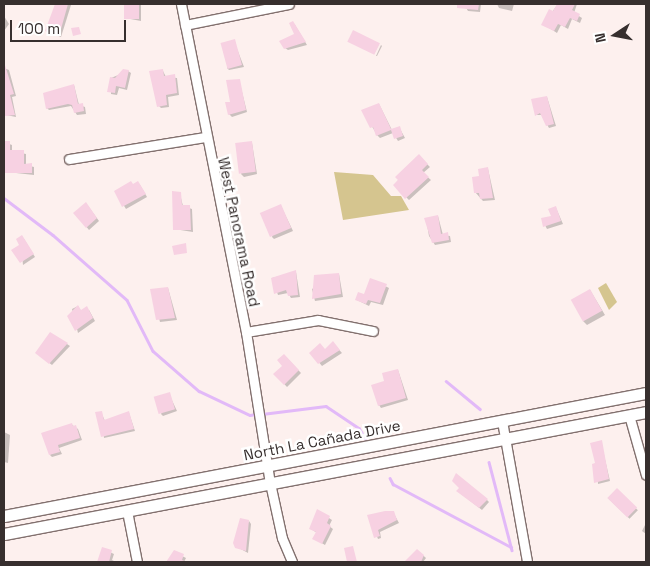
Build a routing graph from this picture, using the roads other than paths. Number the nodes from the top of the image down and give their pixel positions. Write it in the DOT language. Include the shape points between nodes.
graph roads {
  1 [pos="181,4"];
  2 [pos="289,4"];
  3 [pos="186,25"];
  4 [pos="205,137"];
  5 [pos="69,159"];
  6 [pos="373,331"];
  7 [pos="246,332"];
  8 [pos="646,393"];
  9 [pos="646,412"];
  10 [pos="629,415"];
  11 [pos="502,421"];
  12 [pos="505,438"];
  13 [pos="267,466"];
  14 [pos="646,475"];
  15 [pos="270,483"];
  16 [pos="128,511"];
  17 [pos="4,516"];
  18 [pos="4,534"];
  19 [pos="137,562"];
  20 [pos="292,562"];
  21 [pos="528,562"];
  1 -- 3 [label="street, West Panorama Road"];
  2 -- 3 [label="street"];
  3 -- 4 [label="street, West Panorama Road"];
  4 -- 5 [label="street"];
  4 -- 7 [label="street, West Panorama Road"];
  6 -- 7 [label="street" via="318,320"];
  7 -- 13 [label="street, West Panorama Road"];
  8 -- 11 [label="main road, North La Cañada Drive"];
  9 -- 10 [label="main road"];
  10 -- 12 [label="main road"];
  10 -- 14 [label="street"];
  11 -- 12 [label="street"];
  11 -- 13 [label="main road, North La Cañada Drive"];
  12 -- 15 [label="main road"];
  12 -- 21 [label="street"];
  13 -- 15 [label="street, West Panorama Road"];
  13 -- 17 [label="main road, North La Cañada Drive"];
  15 -- 16 [label="main road"];
  15 -- 20 [label="street, West Panorama Road" via="282,538"];
  16 -- 18 [label="main road"];
  16 -- 19 [label="street"];
}
